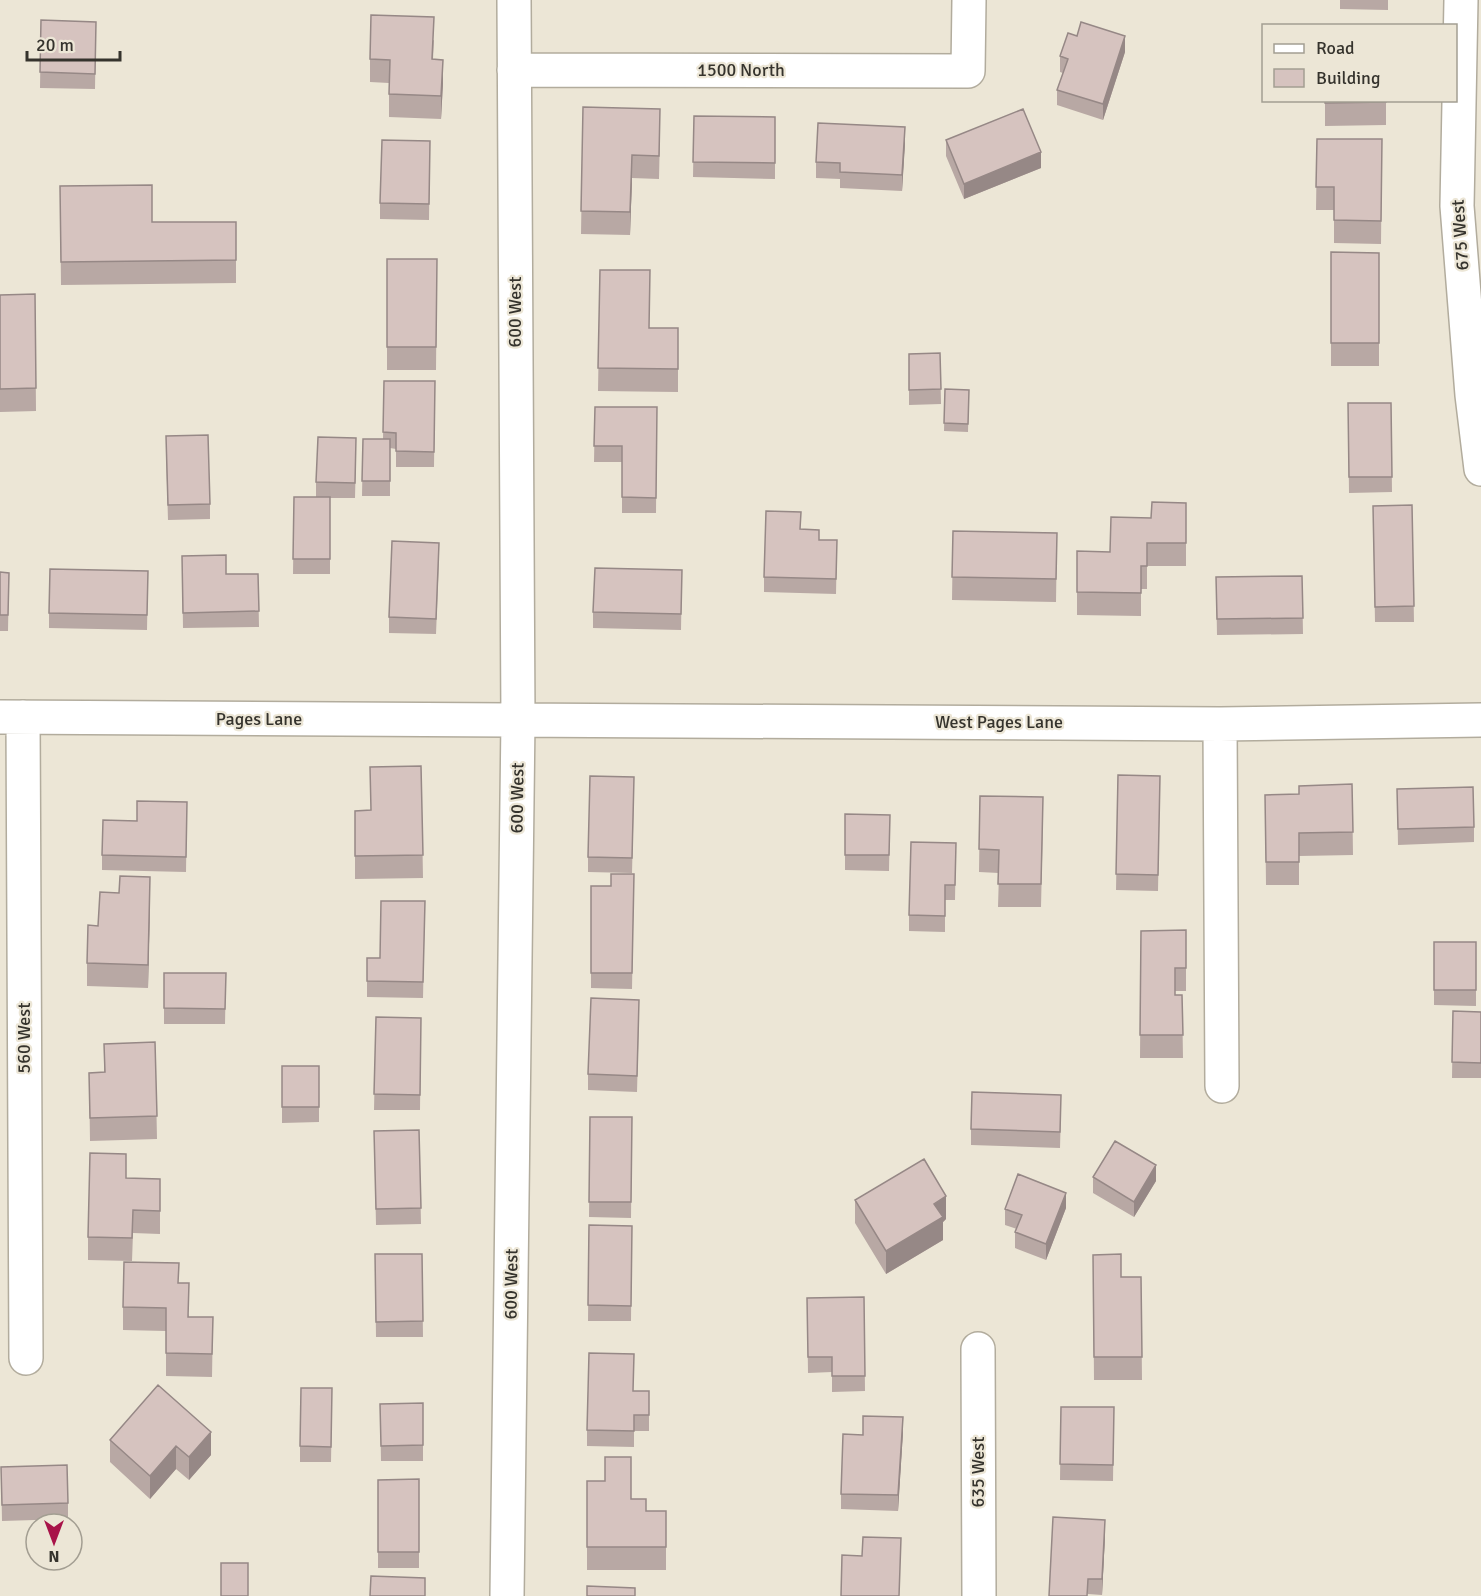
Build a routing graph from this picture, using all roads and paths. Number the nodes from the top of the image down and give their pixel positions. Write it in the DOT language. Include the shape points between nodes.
graph roads {
  1 [pos="514,0"];
  2 [pos="969,0"];
  3 [pos="1461,0"];
  4 [pos="514,70"];
  5 [pos="1481,469"];
  6 [pos="12,717"];
  7 [pos="518,720"];
  8 [pos="1481,720"];
  9 [pos="1220,724"];
  10 [pos="1222,1086"];
  11 [pos="978,1349"];
  12 [pos="26,1358"];
  13 [pos="507,1596"];
  14 [pos="979,1596"];
  1 -- 4 [label="street, 600 West"];
  2 -- 4 [label="street, 1500 North" via="968,70"];
  3 -- 5 [label="street, 675 West" via="1457,206"];
  4 -- 7 [label="street, 600 West"];
  6 -- 7 [label="street, Pages Lane"];
  6 -- 12 [label="street, 560 West"];
  7 -- 9 [label="street, West Pages Lane"];
  7 -- 13 [label="street, 600 West"];
  8 -- 9 [label="street, West Pages Lane"];
  9 -- 10 [label="street"];
  11 -- 14 [label="street, 635 West"];
}
